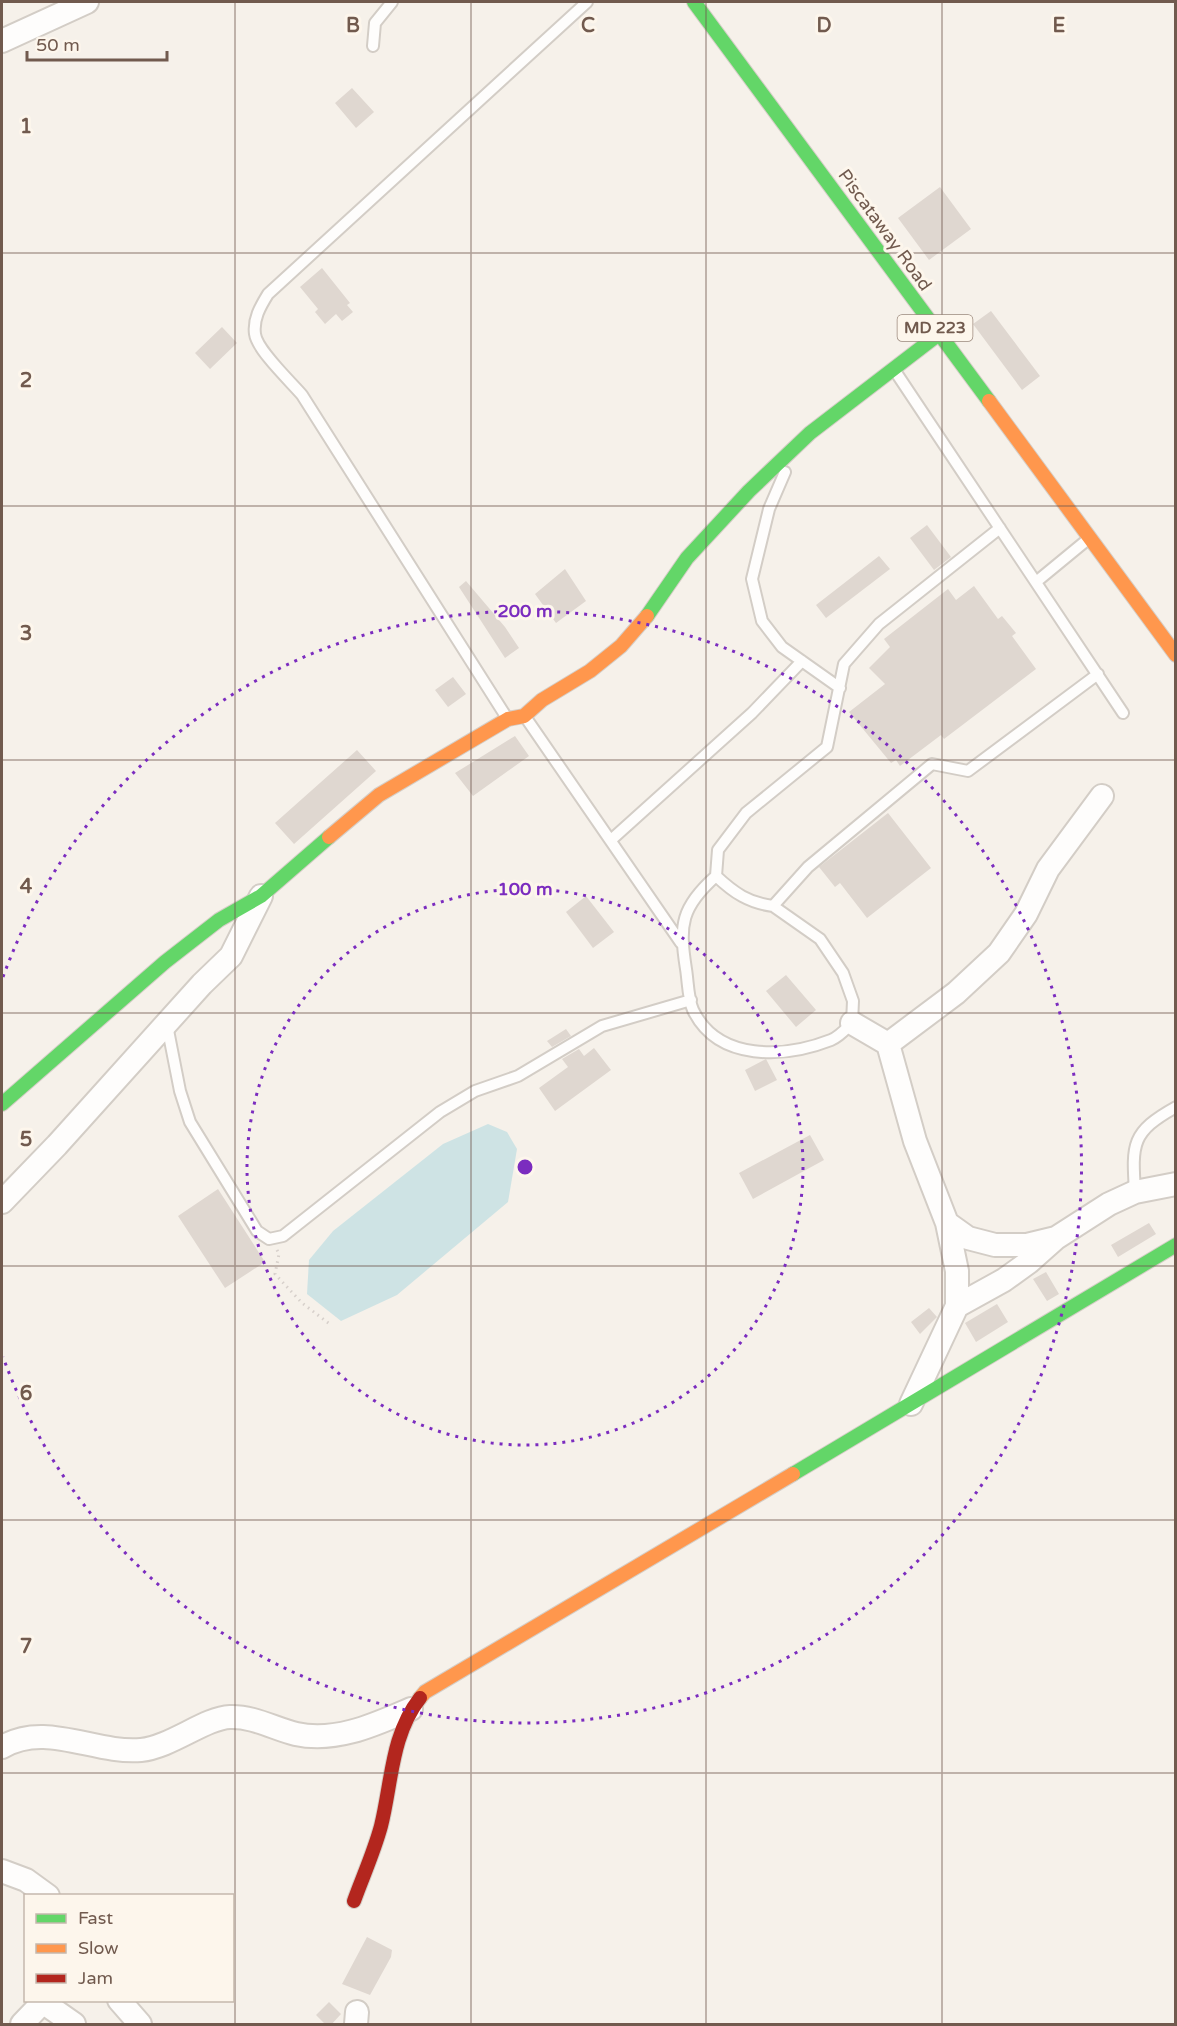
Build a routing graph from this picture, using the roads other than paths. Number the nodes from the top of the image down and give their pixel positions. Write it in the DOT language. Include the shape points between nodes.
graph roads {
  1 [pos="87,2"];
  2 [pos="392,2"];
  3 [pos="586,2"];
  4 [pos="694,2"];
  5 [pos="2,41"];
  6 [pos="373,46"];
  7 [pos="939,334"];
  8 [pos="893,368"];
  9 [pos="798,444"];
  10 [pos="1000,528"];
  11 [pos="1090,538"];
  12 [pos="1036,582"];
  13 [pos="1176,655"];
  14 [pos="802,661"];
  15 [pos="1098,674"];
  16 [pos="840,688"];
  17 [pos="1123,713"];
  18 [pos="524,716"];
  19 [pos="508,719"];
  20 [pos="1102,796"];
  21 [pos="611,840"];
  22 [pos="716,876"];
  23 [pos="261,896"];
  24 [pos="774,906"];
  25 [pos="682,944"];
  26 [pos="691,1000"];
  27 [pos="852,1023"];
  28 [pos="167,1025"];
  29 [pos="888,1044"];
  30 [pos="2,1104"];
  31 [pos="1176,1107"];
  32 [pos="1176,1184"];
  33 [pos="1135,1192"];
  34 [pos="2,1202"];
  35 [pos="947,1223"];
  36 [pos="1056,1238"];
  37 [pos="1176,1245"];
  38 [pos="957,1306"];
  39 [pos="911,1404"];
  40 [pos="411,1709"];
  41 [pos="2,1747"];
  42 [pos="2,1870"];
  43 [pos="45,1894"];
  44 [pos="354,1901"];
  45 [pos="44,2002"];
  46 [pos="120,2002"];
  47 [pos="22,2025"];
  48 [pos="74,2025"];
  49 [pos="140,2025"];
  1 -- 5 [label="street"];
  2 -- 6 [label="lane" via="375,24"];
  3 -- 19 [label="lane" via="268,294 257,313 255,336 262,348 302,395"];
  4 -- 7 [label="street, Piscataway Road / MD 223"];
  7 -- 8 [label="street"];
  7 -- 11 [label="street, Piscataway Road / MD 223"];
  8 -- 9 [label="street"];
  8 -- 10 [label="lane"];
  9 -- 14 [label="lane" via="768,509 752,579 762,621 783,647"];
  9 -- 18 [label="street" via="687,558 642,624 621,646"];
  10 -- 12 [label="lane"];
  10 -- 16 [label="lane" via="879,624 844,664"];
  11 -- 12 [label="lane"];
  11 -- 13 [label="street, Piscataway Road / MD 223"];
  12 -- 15 [label="lane"];
  14 -- 16 [label="lane"];
  14 -- 21 [label="lane" via="752,713"];
  15 -- 17 [label="lane"];
  15 -- 24 [label="lane" via="968,771 932,764 808,867"];
  16 -- 22 [label="lane" via="827,747 746,813 718,850"];
  18 -- 19 [label="street"];
  18 -- 21 [label="lane"];
  19 -- 23 [label="street" via="379,795"];
  20 -- 29 [label="street" via="1048,868 1026,914 999,953 956,993"];
  21 -- 25 [label="lane"];
  22 -- 24 [label="lane" via="754,903"];
  22 -- 25 [label="lane" via="699,891 686,911"];
  23 -- 28 [label="street" via="231,956"];
  23 -- 30 [label="street" via="219,920 165,962"];
  24 -- 27 [label="lane" via="820,939 846,982 853,1001"];
  25 -- 26 [label="lane"];
  26 -- 27 [label="lane" via="693,1010 713,1036 738,1050 803,1048 833,1039"];
  26 -- 28 [label="lane" via="602,1026 518,1076 475,1092 440,1112 283,1236 269,1239 257,1231 190,1122"];
  27 -- 29 [label="street"];
  28 -- 34 [label="street"];
  29 -- 35 [label="street" via="915,1141"];
  31 -- 33 [label="lane" via="1156,1118 1139,1136 1133,1152"];
  32 -- 33 [label="street"];
  33 -- 36 [label="street"];
  35 -- 36 [label="street" via="968,1238 995,1245 1027,1245"];
  35 -- 38 [label="street" via="957,1271"];
  36 -- 38 [label="street" via="1004,1280"];
  37 -- 39 [label="street"];
  38 -- 39 [label="street"];
  39 -- 40 [label="street" via="425,1692"];
  40 -- 41 [label="street" via="372,1726 339,1734 299,1734 230,1717 216,1719 142,1750 45,1737 23,1739"];
  40 -- 44 [label="street" via="400,1731 380,1828"];
  42 -- 43 [label="street"];
  45 -- 47 [label="street"];
  45 -- 48 [label="street"];
  46 -- 49 [label="street"];
}
